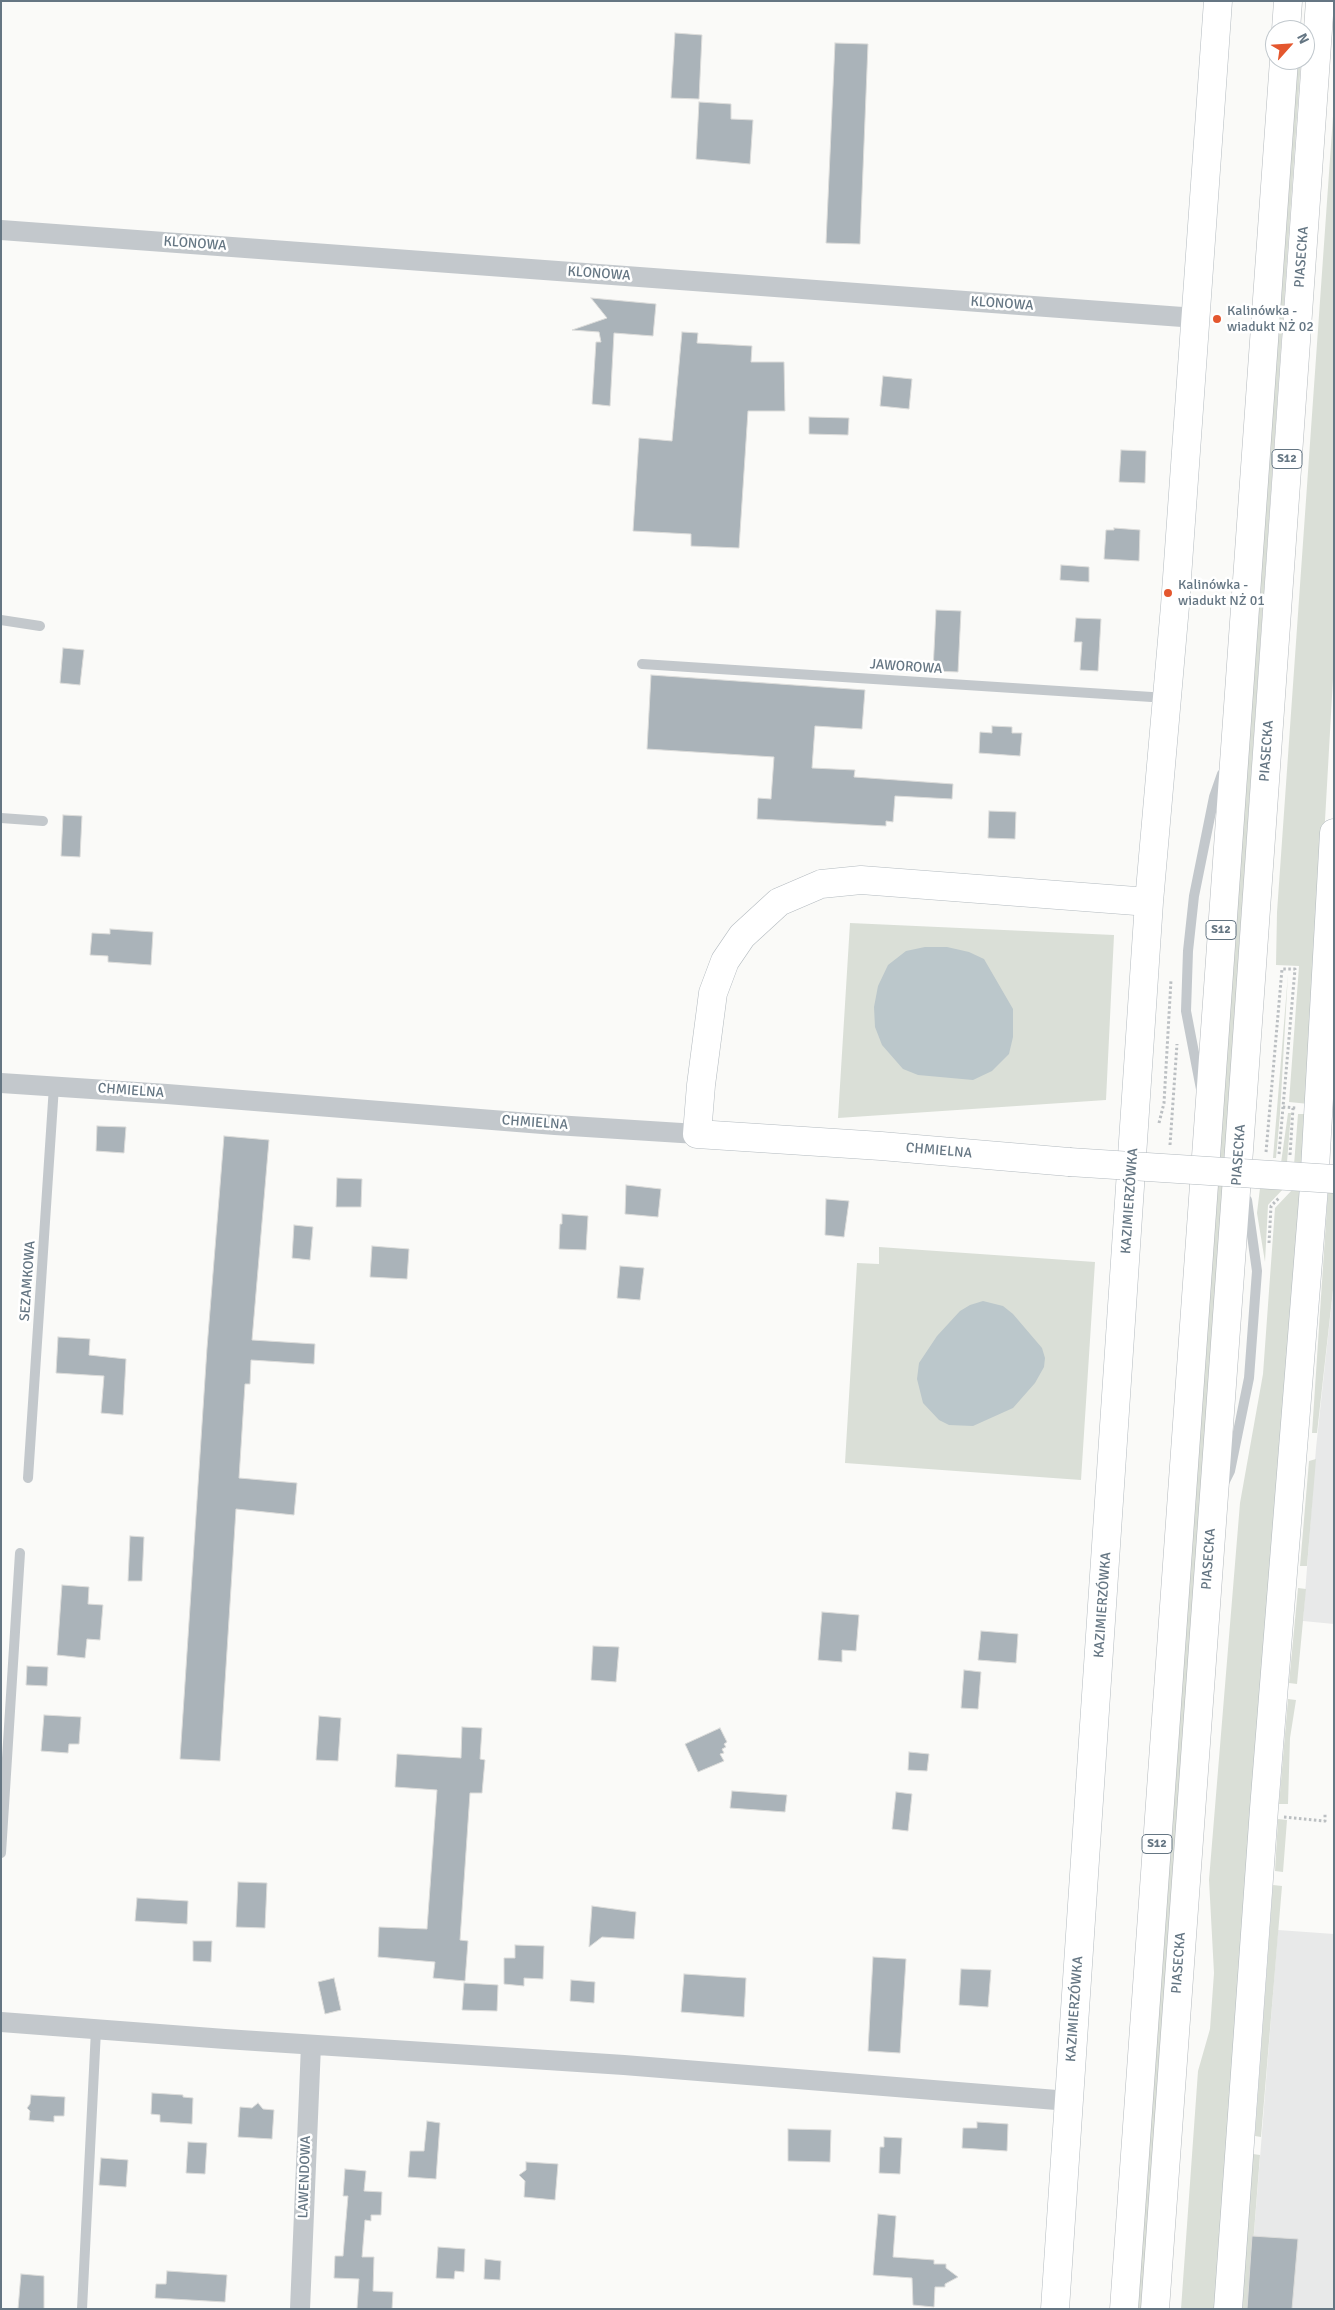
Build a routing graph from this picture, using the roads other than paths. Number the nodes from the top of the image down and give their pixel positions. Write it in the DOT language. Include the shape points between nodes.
graph roads {
  1 [pos="1218,1"];
  2 [pos="1288,1"];
  3 [pos="1320,1"];
  4 [pos="1287,20"];
  5 [pos="1283,70"];
  6 [pos="1,230"];
  7 [pos="1196,318"];
  8 [pos="1,620"];
  9 [pos="40,626"];
  10 [pos="642,664"];
  11 [pos="1168,698"];
  12 [pos="1,818"];
  13 [pos="43,821"];
  14 [pos="1334,832"];
  15 [pos="1149,902"];
  16 [pos="1,1083"];
  17 [pos="54,1086"];
  18 [pos="697,1134"];
  19 [pos="1334,1179"];
  20 [pos="28,1478"];
  21 [pos="20,1553"];
  22 [pos="1,1853"];
  23 [pos="1,2022"];
  24 [pos="96,2030"];
  25 [pos="311,2045"];
  26 [pos="1069,2101"];
  27 [pos="82,2309"];
  28 [pos="300,2309"];
  29 [pos="1055,2309"];
  30 [pos="1124,2309"];
  31 [pos="1155,2309"];
  32 [pos="1228,2309"];
  1 -- 7 [label="main road, KAZIMIERZÓWKA"];
  2 -- 4 [label="main road"];
  3 -- 31 [label="main road, PIASECKA / S12"];
  5 -- 30 [label="main road, S12"];
  6 -- 7 [label="street, KLONOWA"];
  7 -- 11 [label="main road, KAZIMIERZÓWKA"];
  8 -- 9 [label="lane"];
  10 -- 11 [label="lane, JAWOROWA"];
  11 -- 15 [label="main road, KAZIMIERZÓWKA"];
  12 -- 13 [label="lane"];
  14 -- 32 [label="main road" via="1314,1187 1266,1780"];
  15 -- 18 [label="main road" via="861,880 821,884 779,902 742,936 725,961 713,993"];
  15 -- 26 [label="main road, KAZIMIERZÓWKA"];
  16 -- 17 [label="street, CHMIELNA"];
  17 -- 18 [label="street, CHMIELNA"];
  17 -- 20 [label="lane, SEZAMKOWA"];
  18 -- 19 [label="main road, CHMIELNA, bridge"];
  21 -- 22 [label="lane"];
  23 -- 24 [label="street"];
  24 -- 25 [label="street"];
  24 -- 27 [label="lane"];
  25 -- 26 [label="street" via="624,2065"];
  25 -- 28 [label="street, LAWENDOWA"];
  26 -- 29 [label="main road, KAZIMIERZÓWKA"];
}
